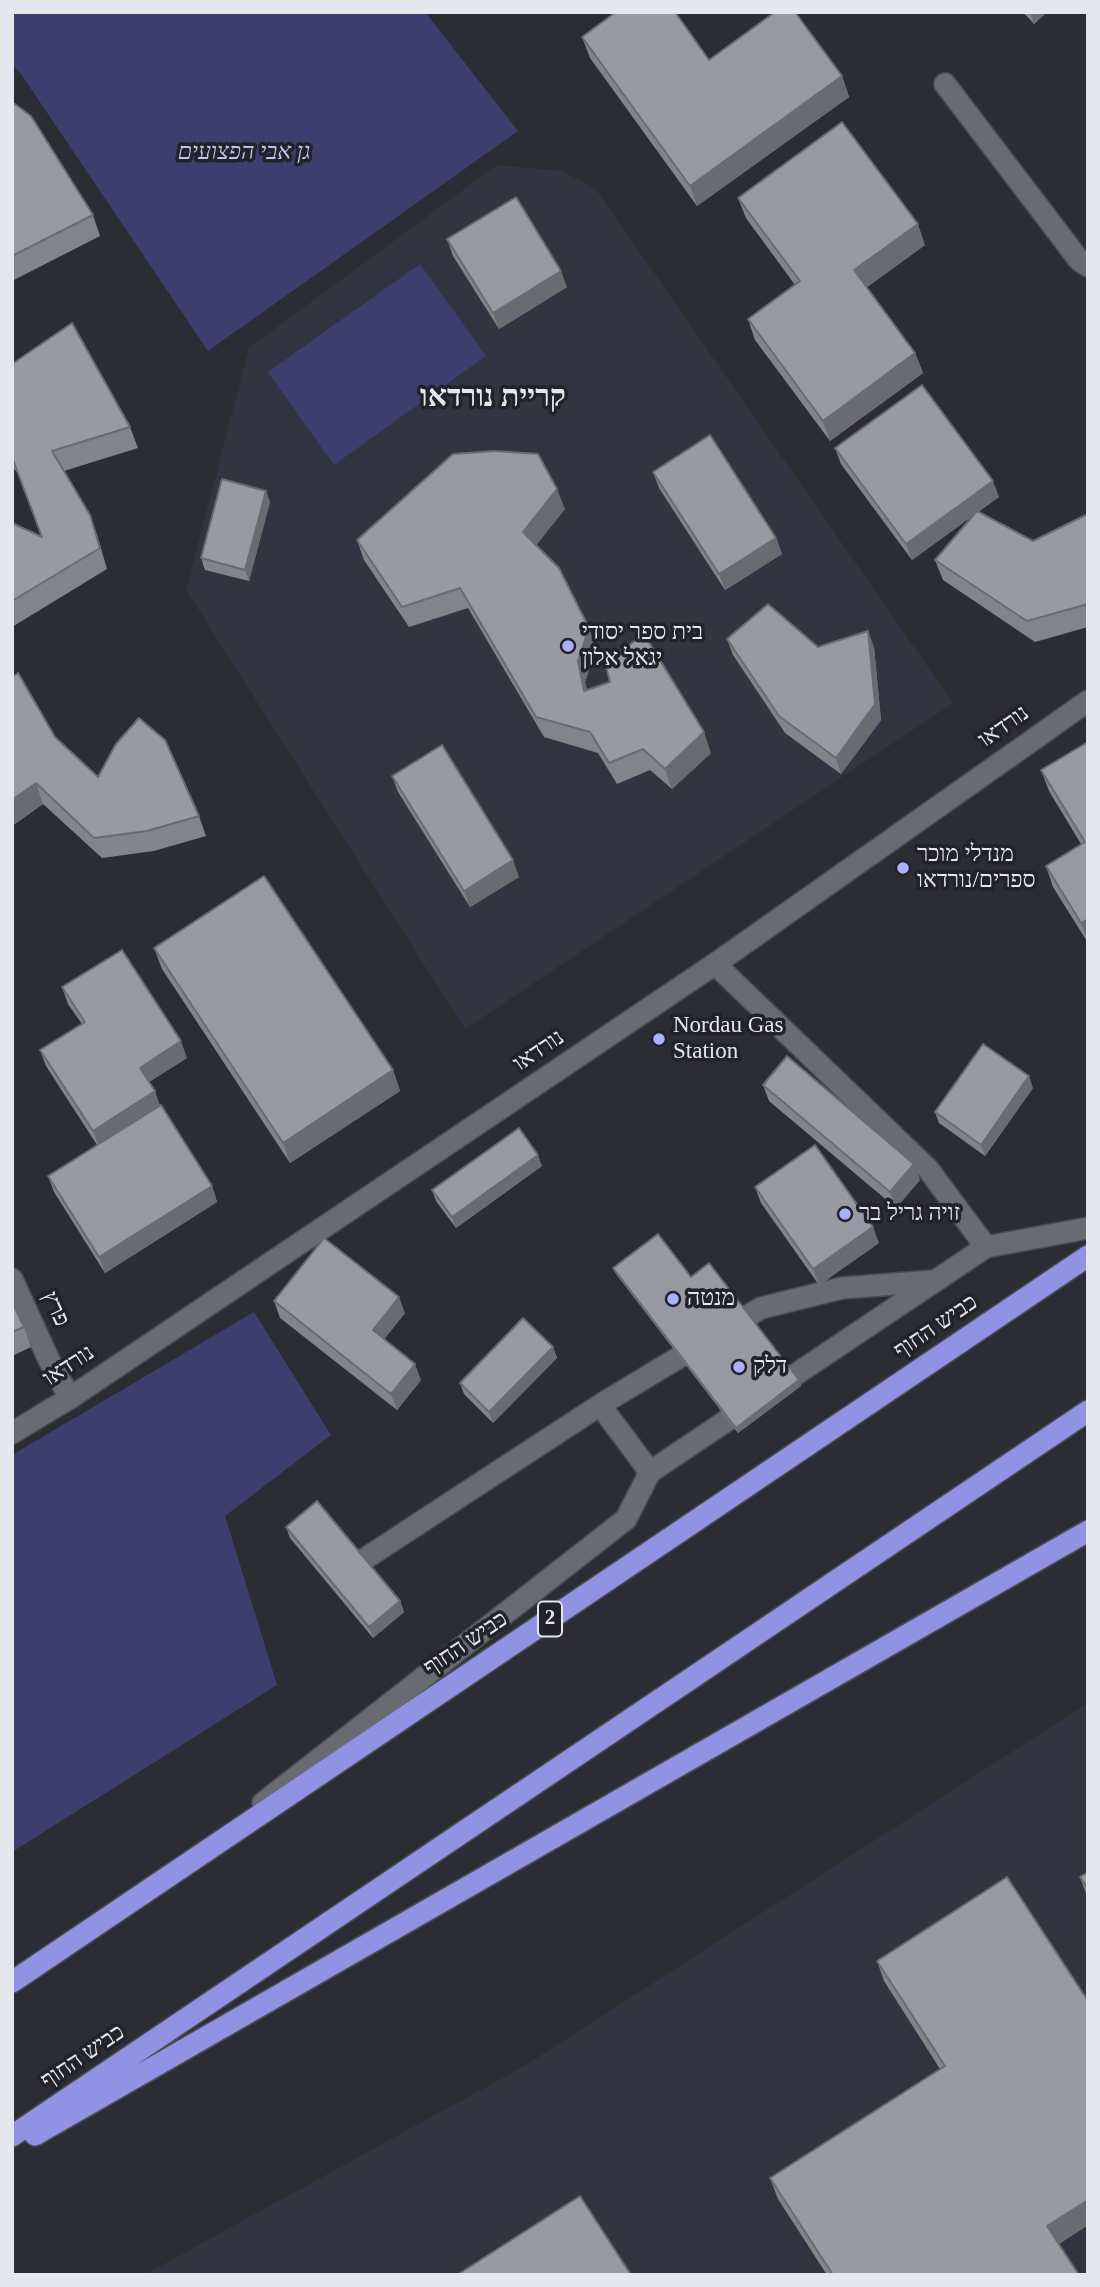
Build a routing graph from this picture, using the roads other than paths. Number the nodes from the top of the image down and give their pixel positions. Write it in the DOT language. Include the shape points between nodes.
graph roads {
  1 [pos="945,84"];
  2 [pos="1088,266"];
  3 [pos="1088,701"];
  4 [pos="715,964"];
  5 [pos="1088,1228"];
  6 [pos="986,1247"];
  7 [pos="1088,1256"];
  8 [pos="12,1279"];
  9 [pos="935,1281"];
  10 [pos="69,1398"];
  11 [pos="600,1405"];
  12 [pos="1088,1411"];
  13 [pos="12,1433"];
  14 [pos="650,1472"];
  15 [pos="1088,1531"];
  16 [pos="366,1558"];
  17 [pos="167,1877"];
  18 [pos="12,1982"];
  19 [pos="12,2136"];
  20 [pos="12,2149"];
  1 -- 2 [label="street"];
  3 -- 4 [label="street, נורדאו"];
  4 -- 6 [label="street" via="928,1169"];
  4 -- 10 [label="street, נורדאו"];
  5 -- 6 [label="street"];
  6 -- 9 [label="street"];
  7 -- 17 [label="highway, כביש החוף / 2"];
  8 -- 10 [label="street, פרץ"];
  9 -- 11 [label="street" via="842,1287 761,1308"];
  9 -- 14 [label="street"];
  10 -- 13 [label="street, נורדאו"];
  11 -- 14 [label="street"];
  11 -- 16 [label="street"];
  12 -- 19 [label="highway, כביש החוף"];
  14 -- 17 [label="street" via="626,1519"];
  15 -- 20 [label="highway"];
  17 -- 18 [label="highway, כביש החוף / 2"];
}
